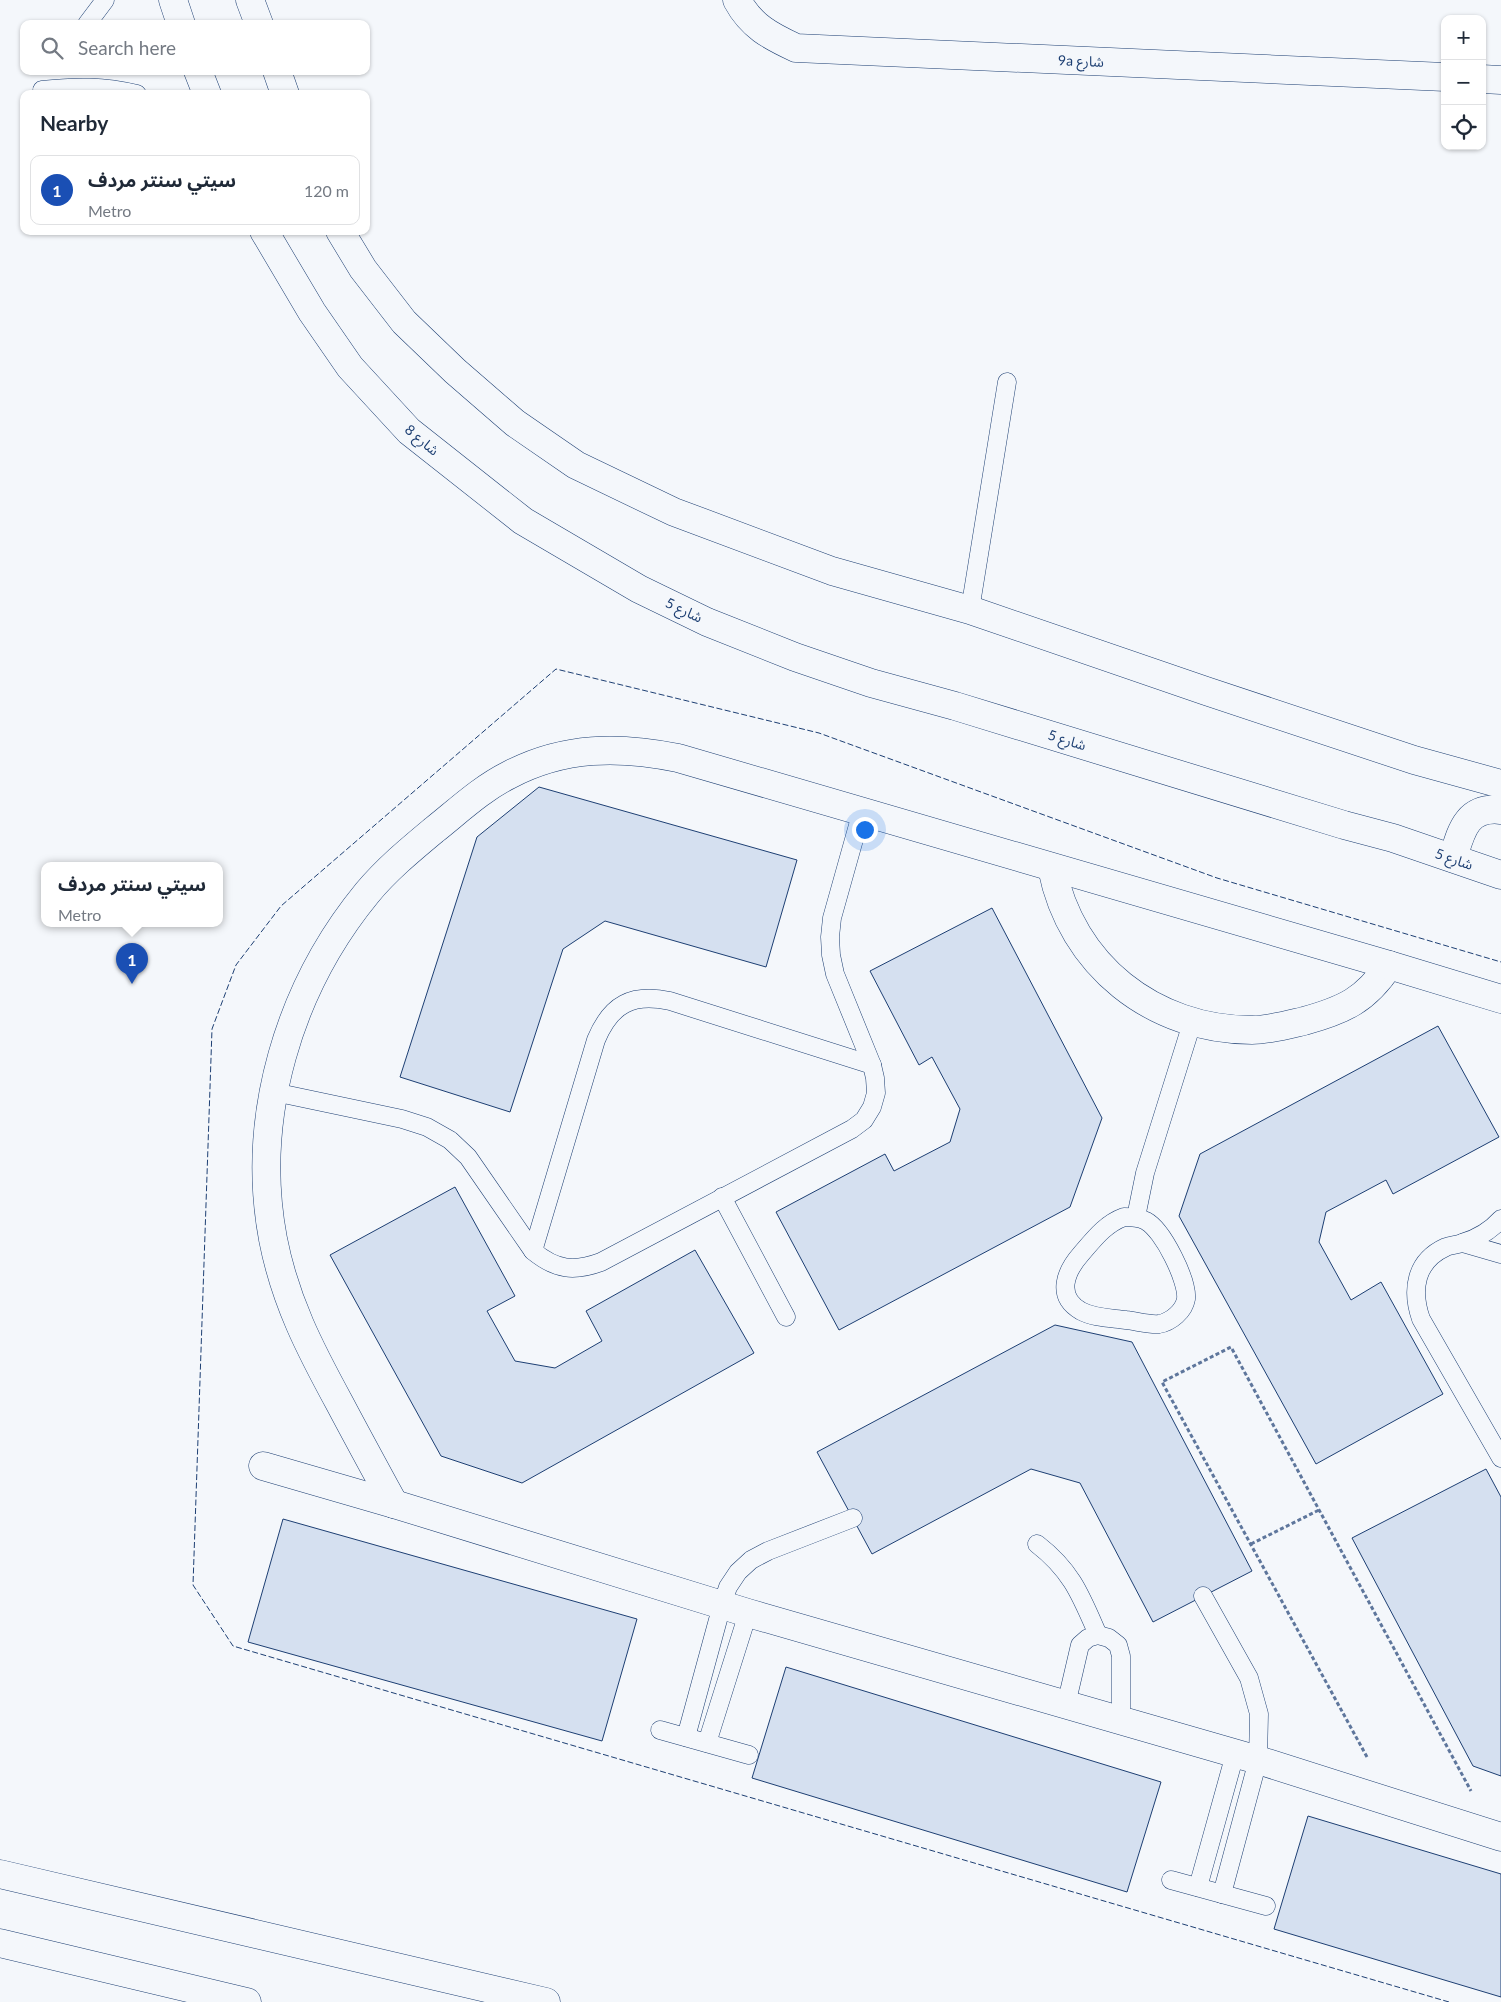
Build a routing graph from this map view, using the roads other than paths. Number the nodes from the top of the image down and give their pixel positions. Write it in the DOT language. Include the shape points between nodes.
graph roads {
  1 [pos="105,0"];
  2 [pos="173,0"];
  3 [pos="250,0"];
  4 [pos="737,0"];
  5 [pos="90,20"];
  6 [pos="180,20"];
  7 [pos="258,20"];
  8 [pos="200,75"];
  9 [pos="278,75"];
  10 [pos="1441,77"];
  11 [pos="1486,79"];
  12 [pos="1501,80"];
  13 [pos="42,90"];
  14 [pos="118,90"];
  15 [pos="205,90"];
  16 [pos="284,90"];
  17 [pos="266,235"];
  18 [pos="343,235"];
  19 [pos="1007,382"];
  20 [pos="639,589"];
  21 [pos="970,610"];
  22 [pos="1501,784"];
  23 [pos="1501,810"];
  24 [pos="862,811"];
  25 [pos="1453,858"];
  26 [pos="1052,868"];
  27 [pos="1501,875"];
  28 [pos="1389,964"];
  29 [pos="1501,1000"];
  30 [pos="1192,1023"];
  31 [pos="872,1065"];
  32 [pos="274,1092"];
  33 [pos="722,1197"];
  34 [pos="1136,1217"];
  35 [pos="1501,1219"];
  36 [pos="1463,1243"];
  37 [pos="533,1251"];
  38 [pos="1501,1254"];
  39 [pos="786,1317"];
  40 [pos="1501,1458"];
  41 [pos="263,1466"];
  42 [pos="394,1504"];
  43 [pos="853,1518"];
  44 [pos="1037,1544"];
  45 [pos="1203,1596"];
  46 [pos="722,1605"];
  47 [pos="748,1613"];
  48 [pos="1098,1635"];
  49 [pos="1066,1705"];
  50 [pos="1121,1721"];
  51 [pos="660,1730"];
  52 [pos="686,1737"];
  53 [pos="707,1743"];
  54 [pos="749,1754"];
  55 [pos="1246,1757"];
  56 [pos="1498,1836"];
  57 [pos="0,1874"];
  58 [pos="1171,1880"];
  59 [pos="1198,1887"];
  60 [pos="1222,1894"];
  61 [pos="1266,1906"];
  62 [pos="0,1943"];
  63 [pos="247,2002"];
  64 [pos="546,2002"];
  1 -- 5 [label="lane"];
  2 -- 6 [label="main road"];
  3 -- 7 [label="main road"];
  4 -- 10 [label="main road, 9a شارع" via="744,13 767,35 796,48"];
  8 -- 15 [label="main road"];
  9 -- 16 [label="main road"];
  11 -- 12 [label="main road"];
  13 -- 14 [label="lane" via="76,86"];
  17 -- 20 [label="main road, شارع 8" via="312,312 350,367 409,431 523,521"];
  18 -- 21 [label="main road" via="404,322 515,423 576,465 674,512 832,570"];
  19 -- 21 [label="lane"];
  20 -- 25 [label="main road, شارع 5" via="707,622 871,683"];
  21 -- 22 [label="main road" via="1414,760"];
  23 -- 25 [label="main road" via="1490,809 1474,815 1458,838"];
  24 -- 26 [label="main road"];
  24 -- 31 [label="lane" via="832,918 830,937 835,974"];
  24 -- 32 [label="main road" via="644,751 610,749 575,753 509,775 479,793 398,860 340,928 299,1006"];
  25 -- 27 [label="main road, شارع 5"];
  26 -- 28 [label="main road"];
  26 -- 30 [label="main road" via="1070,922 1101,966 1158,1010"];
  28 -- 29 [label="main road"];
  28 -- 30 [label="main road" via="1366,994 1333,1013 1254,1030 1222,1029"];
  30 -- 34 [label="lane" via="1145,1174"];
  31 -- 33 [label="lane" via="876,1093 864,1120"];
  31 -- 37 [label="lane" via="670,1001 639,998 624,1004 612,1012 596,1040"];
  32 -- 37 [label="lane" via="402,1119 427,1127 450,1140 468,1157"];
  32 -- 42 [label="main road" via="268,1140 268,1189 273,1238 284,1286 301,1331"];
  33 -- 37 [label="lane" via="587,1267 558,1266"];
  33 -- 39 [label="lane"];
  34 -- 34 [label="lane" via="1112,1221 1103,1229 1072,1264 1066,1276 1065,1290 1081,1311 1159,1324 1179,1313 1185,1302 1184,1278 1160,1235 1146,1221"];
  35 -- 36 [label="lane" via="1481,1235"];
  36 -- 38 [label="lane"];
  36 -- 40 [label="lane" via="1432,1256 1421,1270 1415,1286 1415,1303 1421,1319"];
  41 -- 42 [label="main road"];
  42 -- 46 [label="main road"];
  43 -- 46 [label="lane" via="752,1560 738,1572"];
  44 -- 48 [label="lane" via="1075,1583"];
  45 -- 55 [label="lane" via="1249,1678 1255,1696 1259,1714"];
  46 -- 47 [label="main road"];
  46 -- 52 [label="lane"];
  47 -- 49 [label="main road"];
  47 -- 53 [label="lane"];
  48 -- 49 [label="lane" via="1080,1645"];
  48 -- 50 [label="lane" via="1118,1645 1121,1656"];
  49 -- 50 [label="main road"];
  50 -- 55 [label="main road"];
  51 -- 52 [label="lane"];
  52 -- 53 [label="lane"];
  53 -- 54 [label="lane"];
  55 -- 56 [label="main road"];
  55 -- 59 [label="lane"];
  55 -- 60 [label="lane"];
  57 -- 64 [label="main road"];
  58 -- 59 [label="lane"];
  59 -- 60 [label="lane"];
  60 -- 61 [label="lane"];
  62 -- 63 [label="main road"];
}
